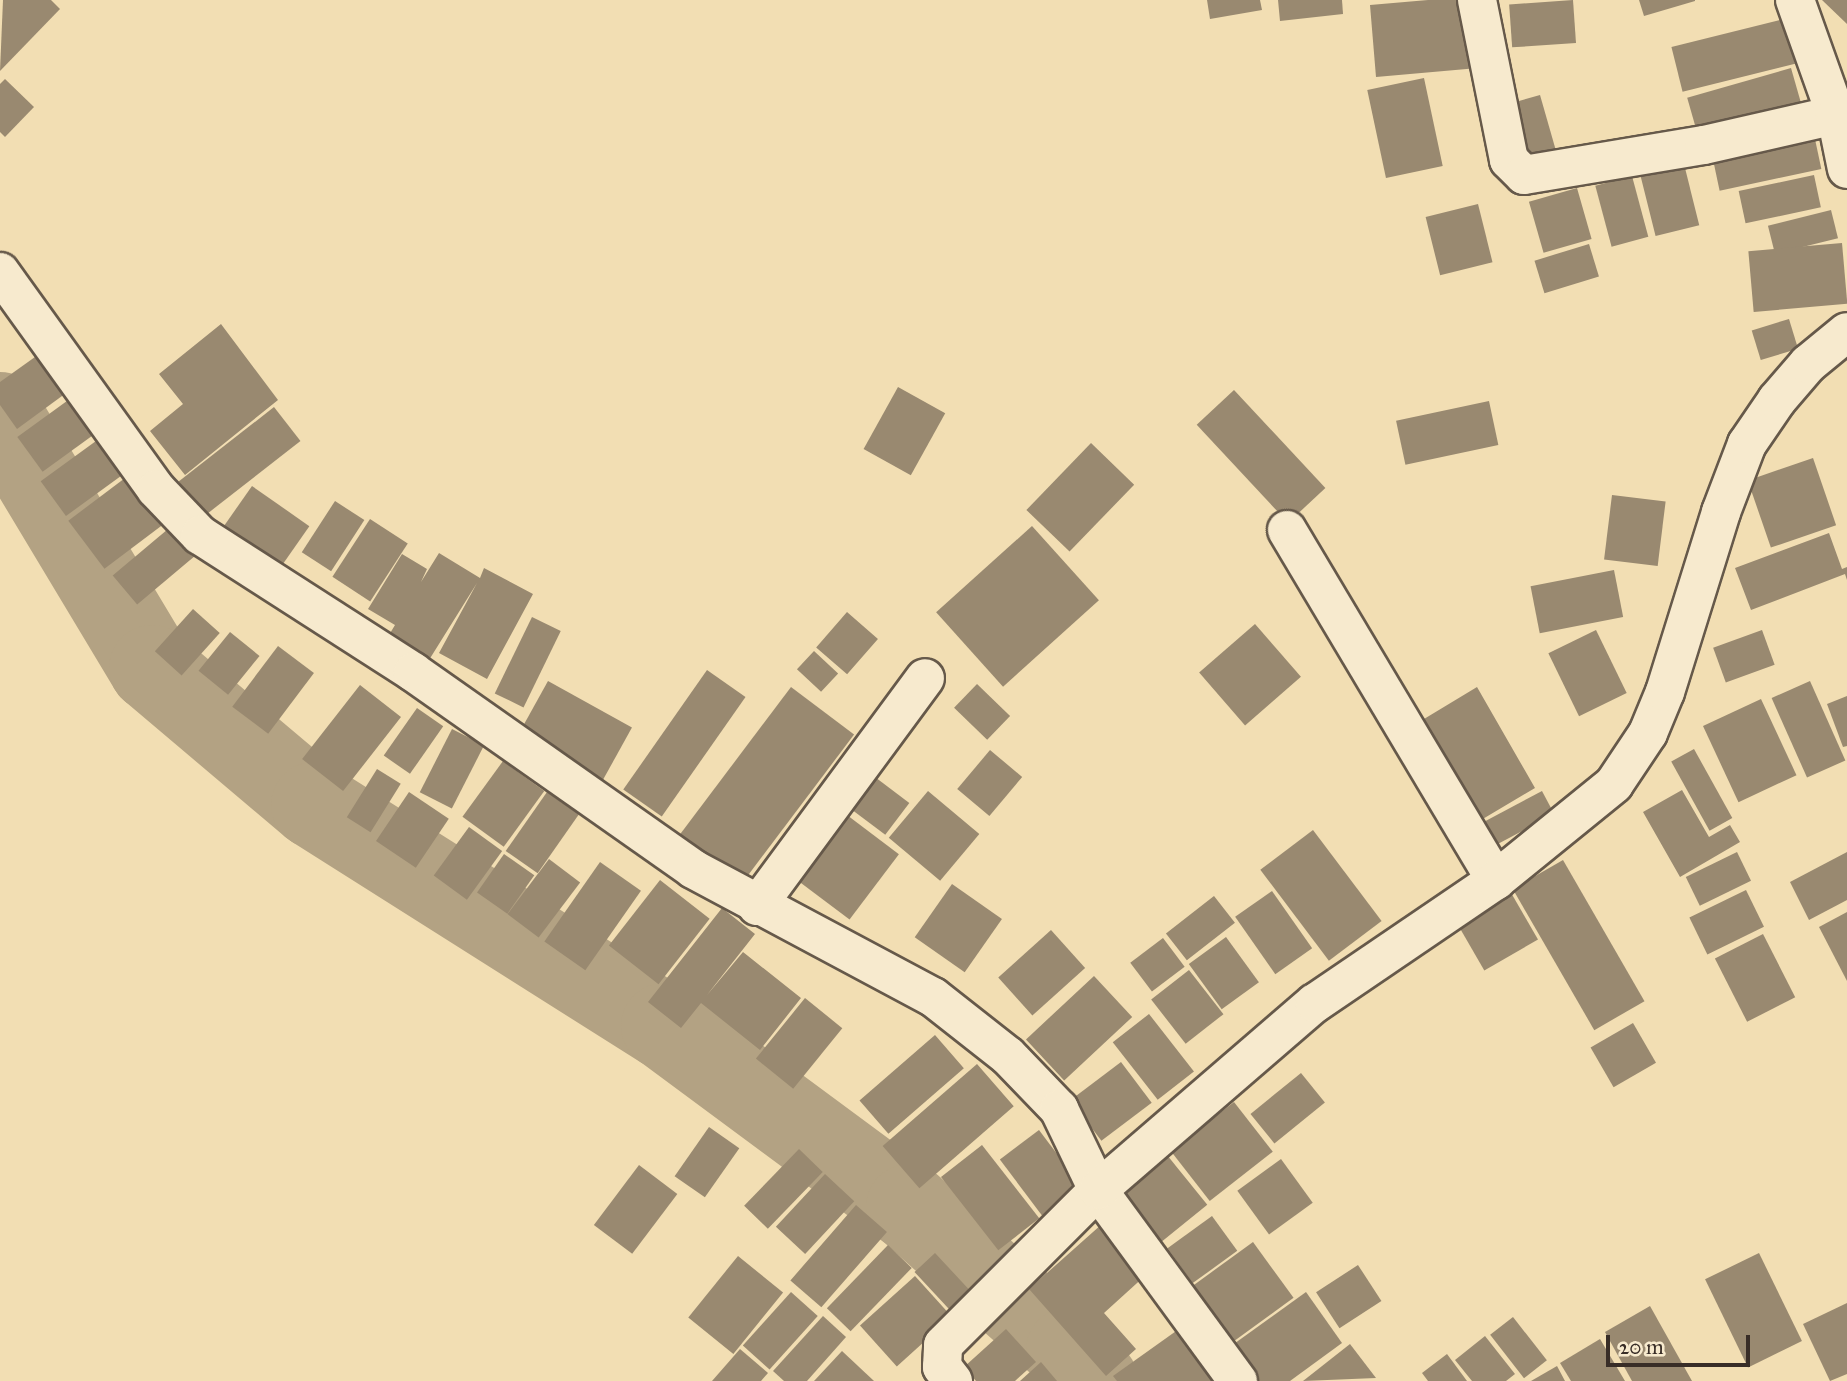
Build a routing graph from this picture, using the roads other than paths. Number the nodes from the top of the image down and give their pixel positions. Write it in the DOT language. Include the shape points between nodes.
graph roads {
  1 [pos="1477,0"];
  2 [pos="1795,0"];
  3 [pos="1836,115"];
  4 [pos="1847,169"];
  5 [pos="0,272"];
  6 [pos="1847,332"];
  7 [pos="1287,530"];
  8 [pos="925,678"];
  9 [pos="1496,880"];
  10 [pos="757,906"];
  11 [pos="1098,1190"];
  12 [pos="948,1363"];
  13 [pos="1238,1381"];
  1 -- 3 [label="street" via="1509,160 1524,175 1704,145"];
  2 -- 3 [label="street"];
  3 -- 4 [label="street"];
  5 -- 10 [label="street" via="156,489 200,535 413,672 693,869"];
  6 -- 9 [label="street" via="1792,382 1747,444 1665,692 1634,756 1614,784"];
  7 -- 9 [label="street"];
  8 -- 10 [label="street"];
  9 -- 11 [label="street" via="1315,1003"];
  10 -- 11 [label="street" via="933,997 1008,1056 1059,1109"];
  11 -- 12 [label="street" via="1044,1242"];
  11 -- 13 [label="street"];
}
